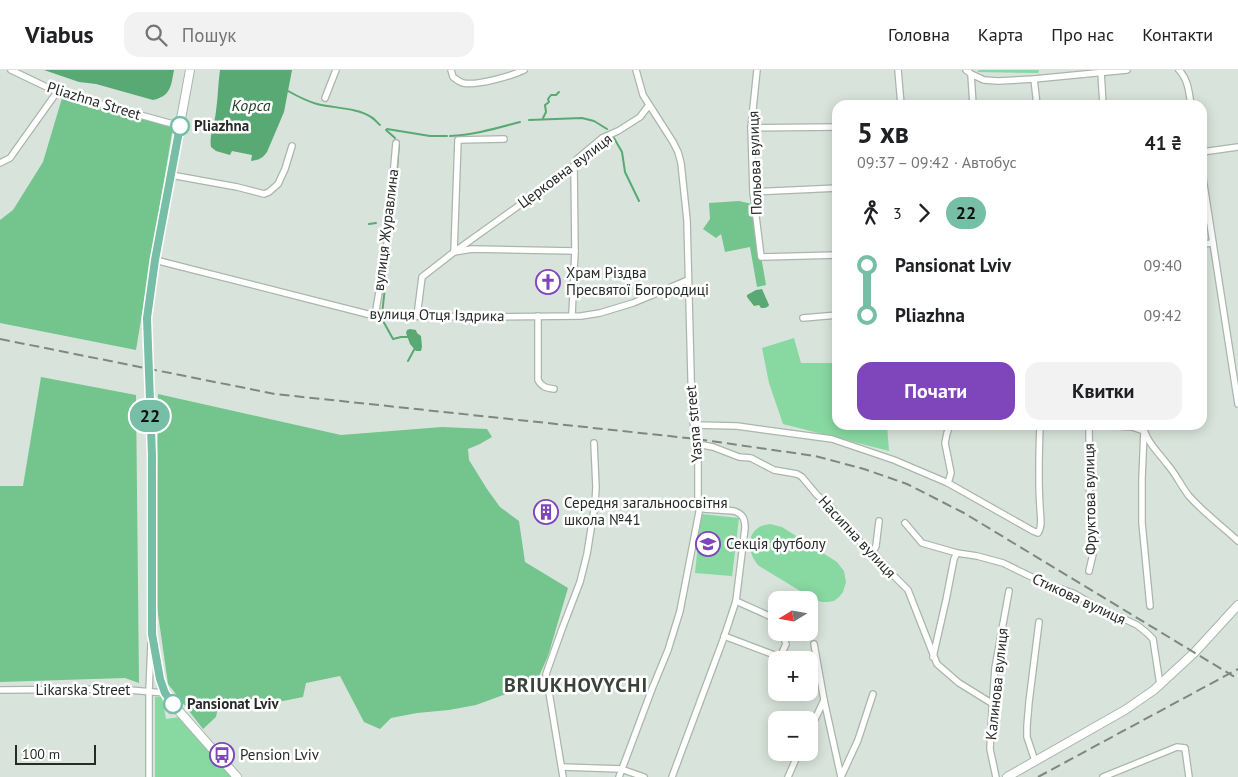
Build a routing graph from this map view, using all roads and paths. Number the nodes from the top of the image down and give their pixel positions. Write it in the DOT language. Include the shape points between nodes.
graph roads {
  1 [pos="11,70"];
  2 [pos="190,70"];
  3 [pos="336,70"];
  4 [pos="451,70"];
  5 [pos="524,70"];
  6 [pos="636,70"];
  7 [pos="757,70"];
  8 [pos="898,70"];
  9 [pos="1127,70"];
  10 [pos="1178,70"];
  11 [pos="968,72"];
  12 [pos="1081,72"];
  13 [pos="1101,72"];
  14 [pos="1034,79"];
  15 [pos="57,92"];
  16 [pos="325,98"];
  17 [pos="901,100"];
  18 [pos="972,100"];
  19 [pos="1036,100"];
  20 [pos="1103,100"];
  21 [pos="1190,100"];
  22 [pos="649,105"];
  23 [pos="180,126"];
  24 [pos="832,127"];
  25 [pos="751,128"];
  26 [pos="504,139"];
  27 [pos="396,143"];
  28 [pos="292,146"];
  29 [pos="1238,148"];
  30 [pos="1207,151"];
  31 [pos="0,163"];
  32 [pos="574,166"];
  33 [pos="171,175"];
  34 [pos="832,188"];
  35 [pos="753,192"];
  36 [pos="1207,204"];
  37 [pos="1213,243"];
  38 [pos="1207,244"];
  39 [pos="575,251"];
  40 [pos="454,252"];
  41 [pos="832,255"];
  42 [pos="155,260"];
  43 [pos="688,280"];
  44 [pos="572,315"];
  45 [pos="375,316"];
  46 [pos="417,316"];
  47 [pos="538,316"];
  48 [pos="832,316"];
  49 [pos="803,318"];
  50 [pos="554,389"];
  51 [pos="1238,404"];
  52 [pos="694,425"];
  53 [pos="948,430"];
  54 [pos="1040,430"];
  55 [pos="1089,430"];
  56 [pos="1143,430"];
  57 [pos="1144,430"];
  58 [pos="594,443"];
  59 [pos="698,444"];
  60 [pos="948,483"];
  61 [pos="700,507"];
  62 [pos="879,521"];
  63 [pos="905,523"];
  64 [pos="1238,541"];
  65 [pos="873,552"];
  66 [pos="957,553"];
  67 [pos="1089,571"];
  68 [pos="1009,591"];
  69 [pos="736,601"];
  70 [pos="1238,605"];
  71 [pos="1150,606"];
  72 [pos="768,615"];
  73 [pos="1039,622"];
  74 [pos="152,634"];
  75 [pos="724,636"];
  76 [pos="785,641"];
  77 [pos="814,644"];
  78 [pos="933,657"];
  79 [pos="1160,685"];
  80 [pos="0,690"];
  81 [pos="149,691"];
  82 [pos="165,693"];
  83 [pos="874,694"];
  84 [pos="824,700"];
  85 [pos="993,704"];
  86 [pos="818,713"];
  87 [pos="795,761"];
  88 [pos="1035,761"];
  89 [pos="562,767"];
  90 [pos="622,769"];
  91 [pos="149,777"];
  92 [pos="237,777"];
  93 [pos="563,777"];
  94 [pos="619,777"];
  95 [pos="644,777"];
  96 [pos="672,777"];
  97 [pos="788,777"];
  98 [pos="841,777"];
  99 [pos="996,777"];
  100 [pos="1007,777"];
  101 [pos="1103,777"];
  102 [pos="1189,777"];
  1 -- 15 [label="street, Pliazhna Street"];
  2 -- 23 [label="main road"];
  3 -- 16 [label="street"];
  4 -- 5 [label="street" via="453,77 462,83 473,84"];
  6 -- 22 [label="street, Yasna street"];
  7 -- 25 [label="street, Польова вулиця"];
  8 -- 17 [label="street"];
  9 -- 13 [label="street"];
  10 -- 21 [label="street" via="1187,81"];
  11 -- 14 [label="street" via="984,80 998,82"];
  11 -- 18 [label="street"];
  12 -- 13 [label="street"];
  12 -- 14 [label="street"];
  13 -- 20 [label="street"];
  14 -- 19 [label="street"];
  15 -- 23 [label="street, Pliazhna Street"];
  15 -- 31 [label="street" via="10,158"];
  22 -- 32 [label="street, Церковна вулиця" via="640,117 602,138 577,158"];
  22 -- 43 [label="street, Yasna street" via="673,142 681,163"];
  23 -- 33 [label="main road"];
  24 -- 25 [label="street"];
  25 -- 35 [label="street, Польова вулиця"];
  26 -- 40 [label="street" via="458,140"];
  27 -- 45 [label="street, вулиця Журавлина" via="387,244"];
  28 -- 33 [label="street" via="278,184 264,194"];
  29 -- 30 [label="street"];
  32 -- 39 [label="street"];
  32 -- 40 [label="street, Церковна вулиця"];
  33 -- 42 [label="main road"];
  34 -- 35 [label="street"];
  35 -- 41 [label="street, Польова вулиця" via="761,257"];
  36 -- 37 [label="street"];
  37 -- 38 [label="street"];
  37 -- 51 [label="street"];
  39 -- 40 [label="street" via="472,249"];
  39 -- 44 [label="street"];
  40 -- 46 [label="street, Церковна вулиця" via="422,276"];
  42 -- 45 [label="street, вулиця Отця Іздрика"];
  42 -- 74 [label="main road" via="147,318 152,456"];
  43 -- 44 [label="street, вулиця Отця Іздрика" via="600,313"];
  43 -- 52 [label="street, Yasna street"];
  44 -- 47 [label="street, вулиця Отця Іздрика"];
  45 -- 46 [label="street, вулиця Отця Іздрика"];
  46 -- 47 [label="street, вулиця Отця Іздрика"];
  47 -- 50 [label="street" via="538,380 546,388"];
  48 -- 49 [label="street"];
  52 -- 59 [label="street, Yasna street"];
  52 -- 60 [label="street" via="737,426 832,439"];
  53 -- 60 [label="street" via="945,443 951,473"];
  54 -- 60 [label="street" via="1041,521 1038,533"];
  55 -- 67 [label="street, Фруктова вулиця" via="1093,554"];
  56 -- 71 [label="street" via="1142,523"];
  57 -- 64 [label="street" via="1190,497"];
  58 -- 89 [label="street" via="595,504 587,554 546,674"];
  59 -- 61 [label="street, Yasna street"];
  59 -- 65 [label="street, Насипна вулиця" via="751,458 774,470 798,474 832,508 839,522"];
  61 -- 69 [label="street" via="738,513 745,521"];
  61 -- 90 [label="street, Yasna street" via="680,611"];
  62 -- 65 [label="street"];
  63 -- 66 [label="street, Стикова вулиця" via="922,543"];
  65 -- 78 [label="street, Насипна вулиця" via="908,590"];
  66 -- 78 [label="street"];
  66 -- 79 [label="street, Стикова вулиця" via="1003,563 1137,625 1153,639"];
  68 -- 85 [label="street, Калинова вулиця"];
  69 -- 72 [label="street"];
  69 -- 75 [label="street"];
  70 -- 79 [label="main road"];
  73 -- 88 [label="street" via="1027,726"];
  74 -- 81 [label="street"];
  74 -- 82 [label="main road"];
  75 -- 76 [label="street" via="777,656 781,655"];
  75 -- 96 [label="street"];
  77 -- 84 [label="street"];
  78 -- 85 [label="street, Насипна вулиця" via="959,683"];
  79 -- 88 [label="main road" via="1125,710"];
  80 -- 81 [label="street, Likarska Street"];
  81 -- 82 [label="street, Likarska Street"];
  81 -- 91 [label="street"];
  82 -- 92 [label="main road"];
  83 -- 98 [label="street"];
  84 -- 86 [label="street"];
  84 -- 98 [label="street"];
  85 -- 99 [label="street, Калинова вулиця" via="990,749"];
  87 -- 97 [label="street"];
  88 -- 100 [label="main road"];
  89 -- 90 [label="street"];
  89 -- 93 [label="street"];
  90 -- 94 [label="street, Yasna street"];
  90 -- 95 [label="street"];
  101 -- 102 [label="street" via="1177,747 1185,748"];
}
